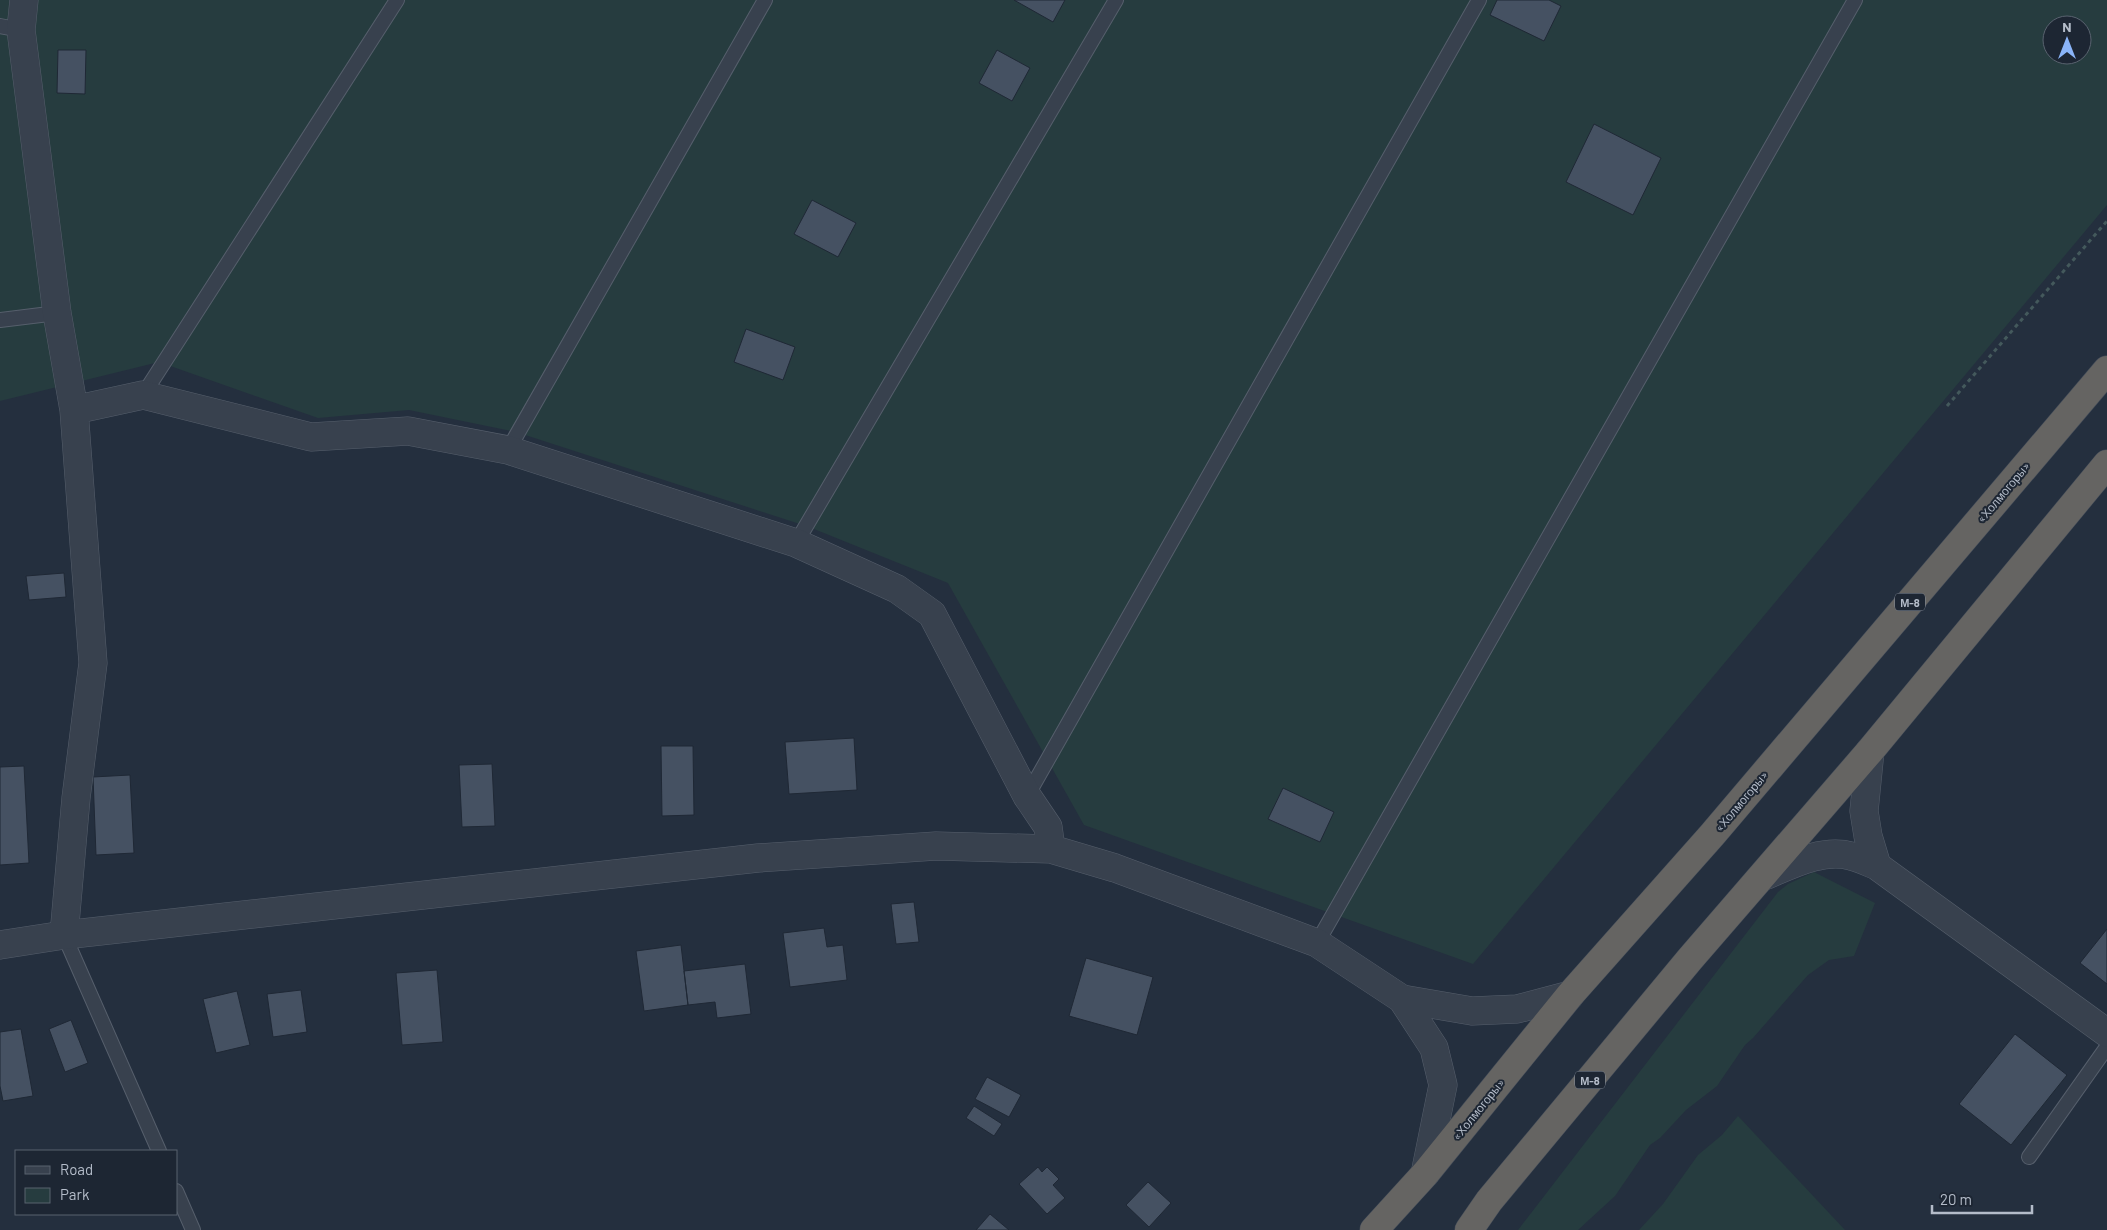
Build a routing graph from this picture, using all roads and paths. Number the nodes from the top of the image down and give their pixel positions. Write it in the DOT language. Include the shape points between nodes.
graph roads {
  1 [pos="24,0"];
  2 [pos="397,0"];
  3 [pos="766,0"];
  4 [pos="1116,0"];
  5 [pos="1479,0"];
  6 [pos="1855,0"];
  7 [pos="11,28"];
  8 [pos="2107,221"];
  9 [pos="57,313"];
  10 [pos="0,320"];
  11 [pos="2107,370"];
  12 [pos="144,395"];
  13 [pos="1947,406"];
  14 [pos="74,410"];
  15 [pos="508,450"];
  16 [pos="2107,464"];
  17 [pos="796,543"];
  18 [pos="1870,751"];
  19 [pos="1028,796"];
  20 [pos="1051,850"];
  21 [pos="1877,866"];
  22 [pos="1762,877"];
  23 [pos="64,935"];
  24 [pos="1317,943"];
  25 [pos="0,945"];
  26 [pos="1570,995"];
  27 [pos="1402,999"];
  28 [pos="2107,1034"];
  29 [pos="2107,1047"];
  30 [pos="159,1150"];
  31 [pos="2029,1157"];
  32 [pos="1425,1174"];
  33 [pos="178,1196"];
  34 [pos="193,1230"];
  35 [pos="1374,1230"];
  36 [pos="1469,1230"];
  1 -- 7 [label="street"];
  2 -- 12 [label="lane"];
  3 -- 15 [label="lane"];
  4 -- 17 [label="lane"];
  5 -- 19 [label="lane"];
  6 -- 24 [label="lane"];
  7 -- 9 [label="street"];
  8 -- 13 [label="path"];
  9 -- 10 [label="lane"];
  9 -- 14 [label="street"];
  11 -- 26 [label="highway, «Холмогоры» / М-8" via="1712,834"];
  12 -- 14 [label="street"];
  12 -- 15 [label="street" via="311,437 408,431"];
  14 -- 23 [label="street" via="93,663 76,798"];
  15 -- 17 [label="street"];
  16 -- 18 [label="highway, М-8"];
  17 -- 19 [label="street" via="897,589 932,614"];
  18 -- 21 [label="street" via="1864,811"];
  18 -- 22 [label="highway, М-8"];
  19 -- 20 [label="street" via="1048,827"];
  20 -- 23 [label="street" via="936,846 758,858"];
  20 -- 24 [label="street" via="1115,868"];
  21 -- 22 [label="street" via="1851,856 1832,854 1804,860"];
  21 -- 28 [label="street"];
  22 -- 36 [label="highway, М-8" via="1489,1201"];
  23 -- 25 [label="street"];
  23 -- 30 [label="lane"];
  24 -- 27 [label="street"];
  26 -- 27 [label="street" via="1517,1009 1472,1012"];
  26 -- 32 [label="highway, «Холмогоры» / М-8"];
  27 -- 32 [label="street" via="1434,1048 1443,1085"];
  29 -- 31 [label="lane"];
  32 -- 35 [label="highway, «Холмогоры» / М-8"];
  33 -- 34 [label="lane"];
}
